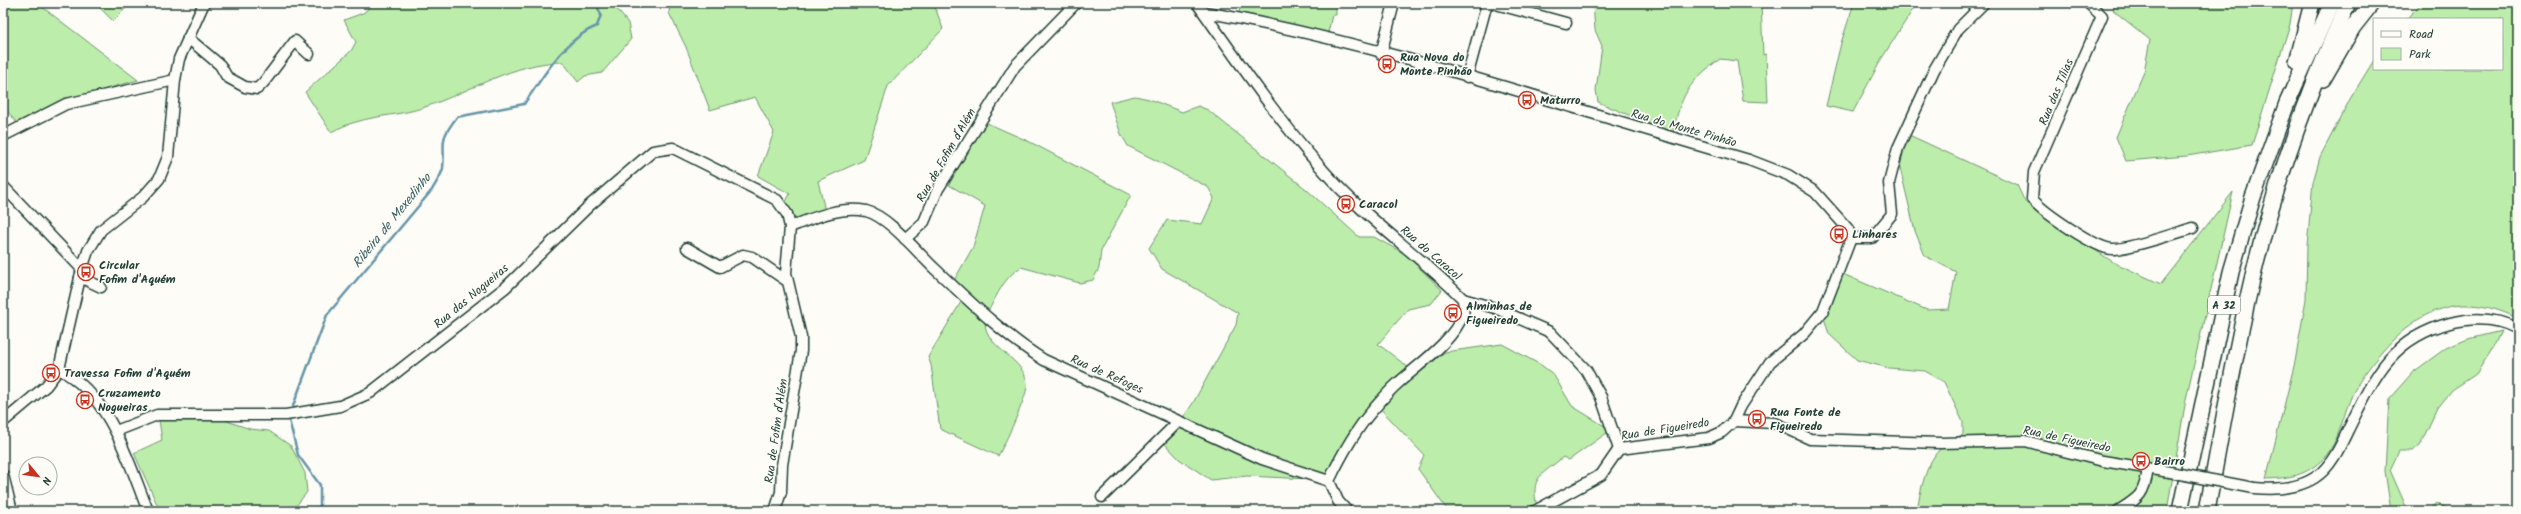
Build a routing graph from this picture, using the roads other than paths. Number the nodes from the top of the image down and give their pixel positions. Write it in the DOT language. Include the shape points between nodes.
graph roads {
  1 [pos="204,3"];
  2 [pos="1076,3"];
  3 [pos="1197,3"];
  4 [pos="1394,3"];
  5 [pos="1487,3"];
  6 [pos="1492,3"];
  7 [pos="1984,3"];
  8 [pos="2088,3"];
  9 [pos="2312,3"];
  10 [pos="2332,3"];
  11 [pos="2348,3"];
  12 [pos="2372,3"];
  13 [pos="1204,12"];
  14 [pos="1566,23"];
  15 [pos="188,38"];
  16 [pos="309,54"];
  17 [pos="1381,54"];
  18 [pos="1467,77"];
  19 [pos="175,80"];
  20 [pos="2286,103"];
  21 [pos="2301,118"];
  22 [pos="3,136"];
  23 [pos="3,186"];
  24 [pos="790,226"];
  25 [pos="2193,228"];
  26 [pos="1852,238"];
  27 [pos="905,240"];
  28 [pos="687,248"];
  29 [pos="81,273"];
  30 [pos="788,281"];
  31 [pos="101,287"];
  32 [pos="1463,299"];
  33 [pos="2518,330"];
  34 [pos="59,369"];
  35 [pos="1179,421"];
  36 [pos="1734,421"];
  37 [pos="3,422"];
  38 [pos="116,431"];
  39 [pos="1619,448"];
  40 [pos="2148,468"];
  41 [pos="3,474"];
  42 [pos="1329,481"];
  43 [pos="1102,497"];
  44 [pos="12,511"];
  45 [pos="148,511"];
  46 [pos="775,511"];
  47 [pos="1347,511"];
  48 [pos="1535,511"];
  49 [pos="2118,511"];
  50 [pos="2180,511"];
  51 [pos="2207,511"];
  1 -- 15 [label="street"];
  2 -- 27 [label="street, Rua de Fofim d´Além" via="1014,66 938,189 924,222"];
  3 -- 13 [label="street, Rua do Caracol"];
  4 -- 17 [label="street"];
  5 -- 18 [label="street"];
  6 -- 14 [label="street"];
  7 -- 26 [label="street" via="1958,29 1934,70 1898,148 1889,183 1892,214 1872,238"];
  8 -- 25 [label="street, Rua das Tílias" via="2102,16 2034,172 2032,199 2050,216 2106,248 2113,249"];
  9 -- 20 [label="highway, A 32"];
  10 -- 20 [label="highway, A 32"];
  11 -- 21 [label="highway, A 32" via="2315,78"];
  12 -- 21 [label="highway, A 32" via="2353,27"];
  13 -- 17 [label="street, Rua do Monte Pinhão" via="1274,24"];
  13 -- 32 [label="street, Rua do Caracol" via="1285,124 1323,170 1368,215 1443,278"];
  15 -- 16 [label="street" via="220,65 227,77 245,87 257,89 295,41"];
  15 -- 19 [label="street" via="179,59"];
  17 -- 18 [label="street, Rua do Monte Pinhão"];
  18 -- 26 [label="street, Rua do Monte Pinhão" via="1749,160 1788,175 1815,192 1848,229"];
  19 -- 22 [label="street" via="66,104"];
  19 -- 29 [label="street" via="168,157 159,179 143,197 101,230 88,251"];
  20 -- 50 [label="highway, A 32" via="2231,272"];
  21 -- 51 [label="highway, A 32" via="2274,198 2252,279 2225,406"];
  23 -- 29 [label="street"];
  24 -- 27 [label="street" via="837,211 867,211 896,229"];
  24 -- 30 [label="street, Rua de Fofim d´Além" via="786,250"];
  24 -- 38 [label="street, Rua das Nogueiras" via="787,214 777,200 673,148 653,151 590,205 506,287 370,393 340,406 286,415 157,415"];
  26 -- 36 [label="street" via="1823,311 1804,334 1770,362 1740,406"];
  27 -- 35 [label="street, Rua de Refoges" via="1016,342 1044,360"];
  28 -- 30 [label="street" via="720,267 743,255 752,256"];
  29 -- 31 [label="street"];
  29 -- 34 [label="street"];
  30 -- 46 [label="street, Rua de Fofim d´Além" via="801,337 782,465 781,492"];
  32 -- 39 [label="street" via="1495,308 1550,332 1586,370 1601,397"];
  32 -- 42 [label="street, Rua do Caracol" via="1464,313 1456,327 1438,348 1395,386 1372,411 1355,432"];
  33 -- 40 [label="street, Rua de Figueiredo, bridge" via="2496,321 2463,319 2438,326 2404,343 2389,356 2373,380 2336,454 2322,472 2299,485 2273,490 2254,488"];
  34 -- 37 [label="street" via="46,386"];
  34 -- 38 [label="street" via="83,386"];
  35 -- 42 [label="street, Rua de Refoges" via="1262,459"];
  35 -- 43 [label="street"];
  36 -- 39 [label="street, Rua de Figueiredo" via="1722,432 1709,438"];
  36 -- 40 [label="street, Rua de Figueiredo" via="1775,423 1810,439 1940,443 2025,441 2102,461"];
  38 -- 45 [label="street"];
  39 -- 48 [label="street, Rua de Figueiredo" via="1601,475"];
  40 -- 49 [label="street" via="2146,485 2141,495"];
  41 -- 44 [label="street"];
  42 -- 47 [label="street" via="1338,501"];
}
